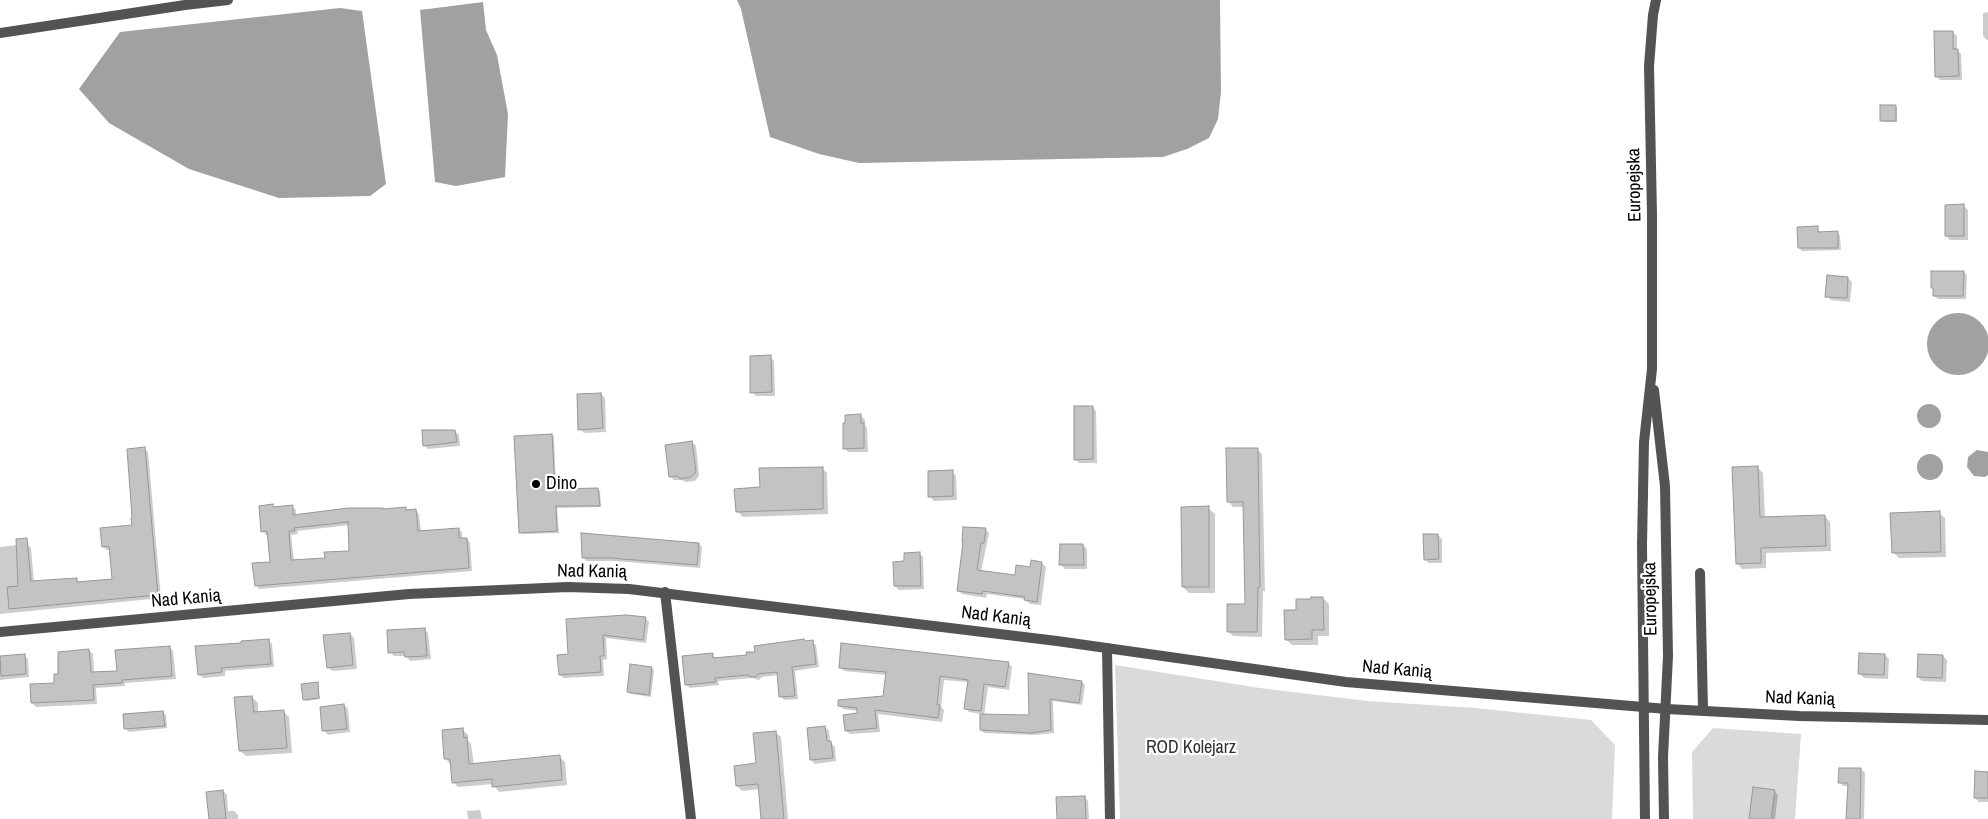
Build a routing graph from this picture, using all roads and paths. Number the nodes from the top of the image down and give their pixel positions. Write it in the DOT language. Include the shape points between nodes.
graph roads {
  1 [pos="228,0"];
  2 [pos="1656,0"];
  3 [pos="0,34"];
  4 [pos="1652,369"];
  5 [pos="1700,573"];
  6 [pos="665,592"];
  7 [pos="0,632"];
  8 [pos="1106,648"];
  9 [pos="1643,707"];
  10 [pos="1667,709"];
  11 [pos="1703,710"];
  12 [pos="1988,720"];
  13 [pos="691,819"];
  14 [pos="1110,819"];
  15 [pos="1645,819"];
  16 [pos="1664,819"];
  1 -- 3 [label="street"];
  2 -- 4 [label="street, Europejska" via="1649,66"];
  4 -- 9 [label="street, Europejska" via="1644,461"];
  4 -- 10 [label="street, Europejska" via="1665,486"];
  5 -- 11 [label="street"];
  6 -- 7 [label="street, Nad Kanią" via="568,587 409,594"];
  6 -- 8 [label="street, Nad Kanią"];
  6 -- 13 [label="street"];
  8 -- 9 [label="street, Nad Kanią" via="1346,682"];
  8 -- 14 [label="street"];
  9 -- 10 [label="street, Nad Kanią"];
  9 -- 15 [label="street, Europejska"];
  10 -- 11 [label="street, Nad Kanią"];
  10 -- 16 [label="street, Europejska"];
  11 -- 12 [label="street, Nad Kanią" via="1799,716"];
}
